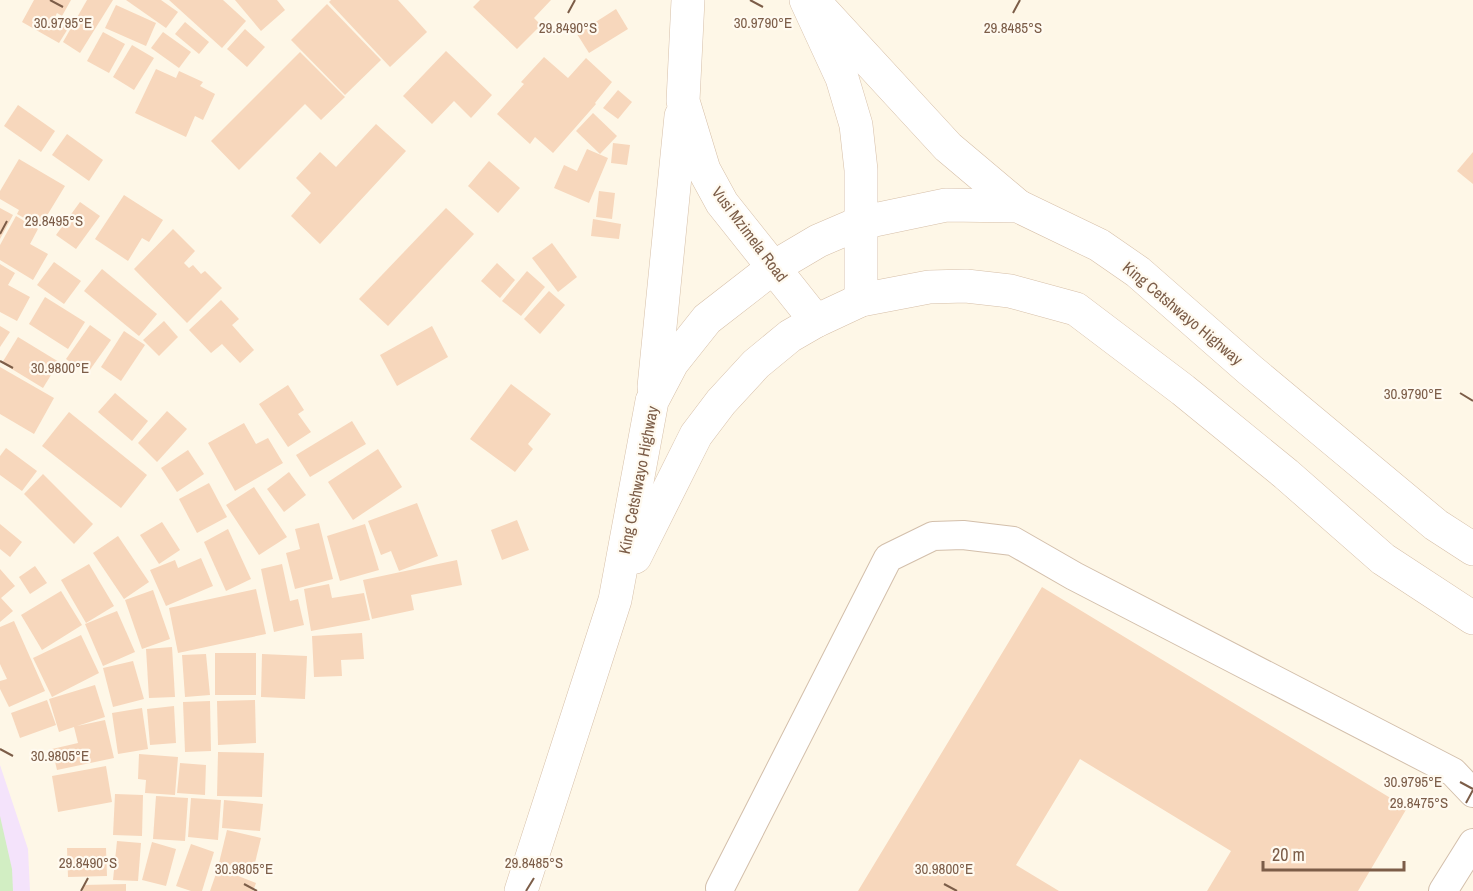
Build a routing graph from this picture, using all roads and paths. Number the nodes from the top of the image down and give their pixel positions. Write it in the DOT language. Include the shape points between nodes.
graph roads {
  1 [pos="688,0"];
  2 [pos="806,0"];
  3 [pos="813,0"];
  4 [pos="683,101"];
  5 [pos="1018,206"];
  6 [pos="860,223"];
  7 [pos="774,267"];
  8 [pos="861,300"];
  9 [pos="816,321"];
  10 [pos="652,401"];
  11 [pos="1473,549"];
  12 [pos="615,600"];
  13 [pos="1473,618"];
  14 [pos="1473,793"];
  15 [pos="1473,843"];
  16 [pos="720,888"];
  17 [pos="521,891"];
  18 [pos="1443,891"];
  1 -- 4 [label="main road, Vusi Mzimela Road"];
  2 -- 6 [label="main road" via="842,78 856,125 861,170"];
  3 -- 5 [label="main road" via="948,147"];
  4 -- 7 [label="main road, Vusi Mzimela Road" via="704,170 722,203"];
  4 -- 10 [label="main road"];
  5 -- 6 [label="main road, King Cetshwayo Highway" via="946,205"];
  5 -- 11 [label="main road, King Cetshwayo Highway" via="1099,245 1138,272 1436,525"];
  6 -- 7 [label="main road, King Cetshwayo Highway" via="818,241"];
  6 -- 8 [label="main road"];
  7 -- 9 [label="main road, Vusi Mzimela Road"];
  7 -- 10 [label="main road, King Cetshwayo Highway" via="707,319 672,363"];
  8 -- 9 [label="main road, King Cetshwayo Highway"];
  8 -- 13 [label="main road, King Cetshwayo Highway" via="929,287 966,286 1010,291 1076,309 1184,390 1383,559"];
  9 -- 12 [label="main road, King Cetshwayo Highway" via="756,364 696,435"];
  10 -- 12 [label="main road, King Cetshwayo Highway"];
  12 -- 17 [label="main road, King Cetshwayo Highway"];
  14 -- 16 [label="lane" via="1453,772 1013,541 933,536 888,558"];
  15 -- 18 [label="lane"];
}
